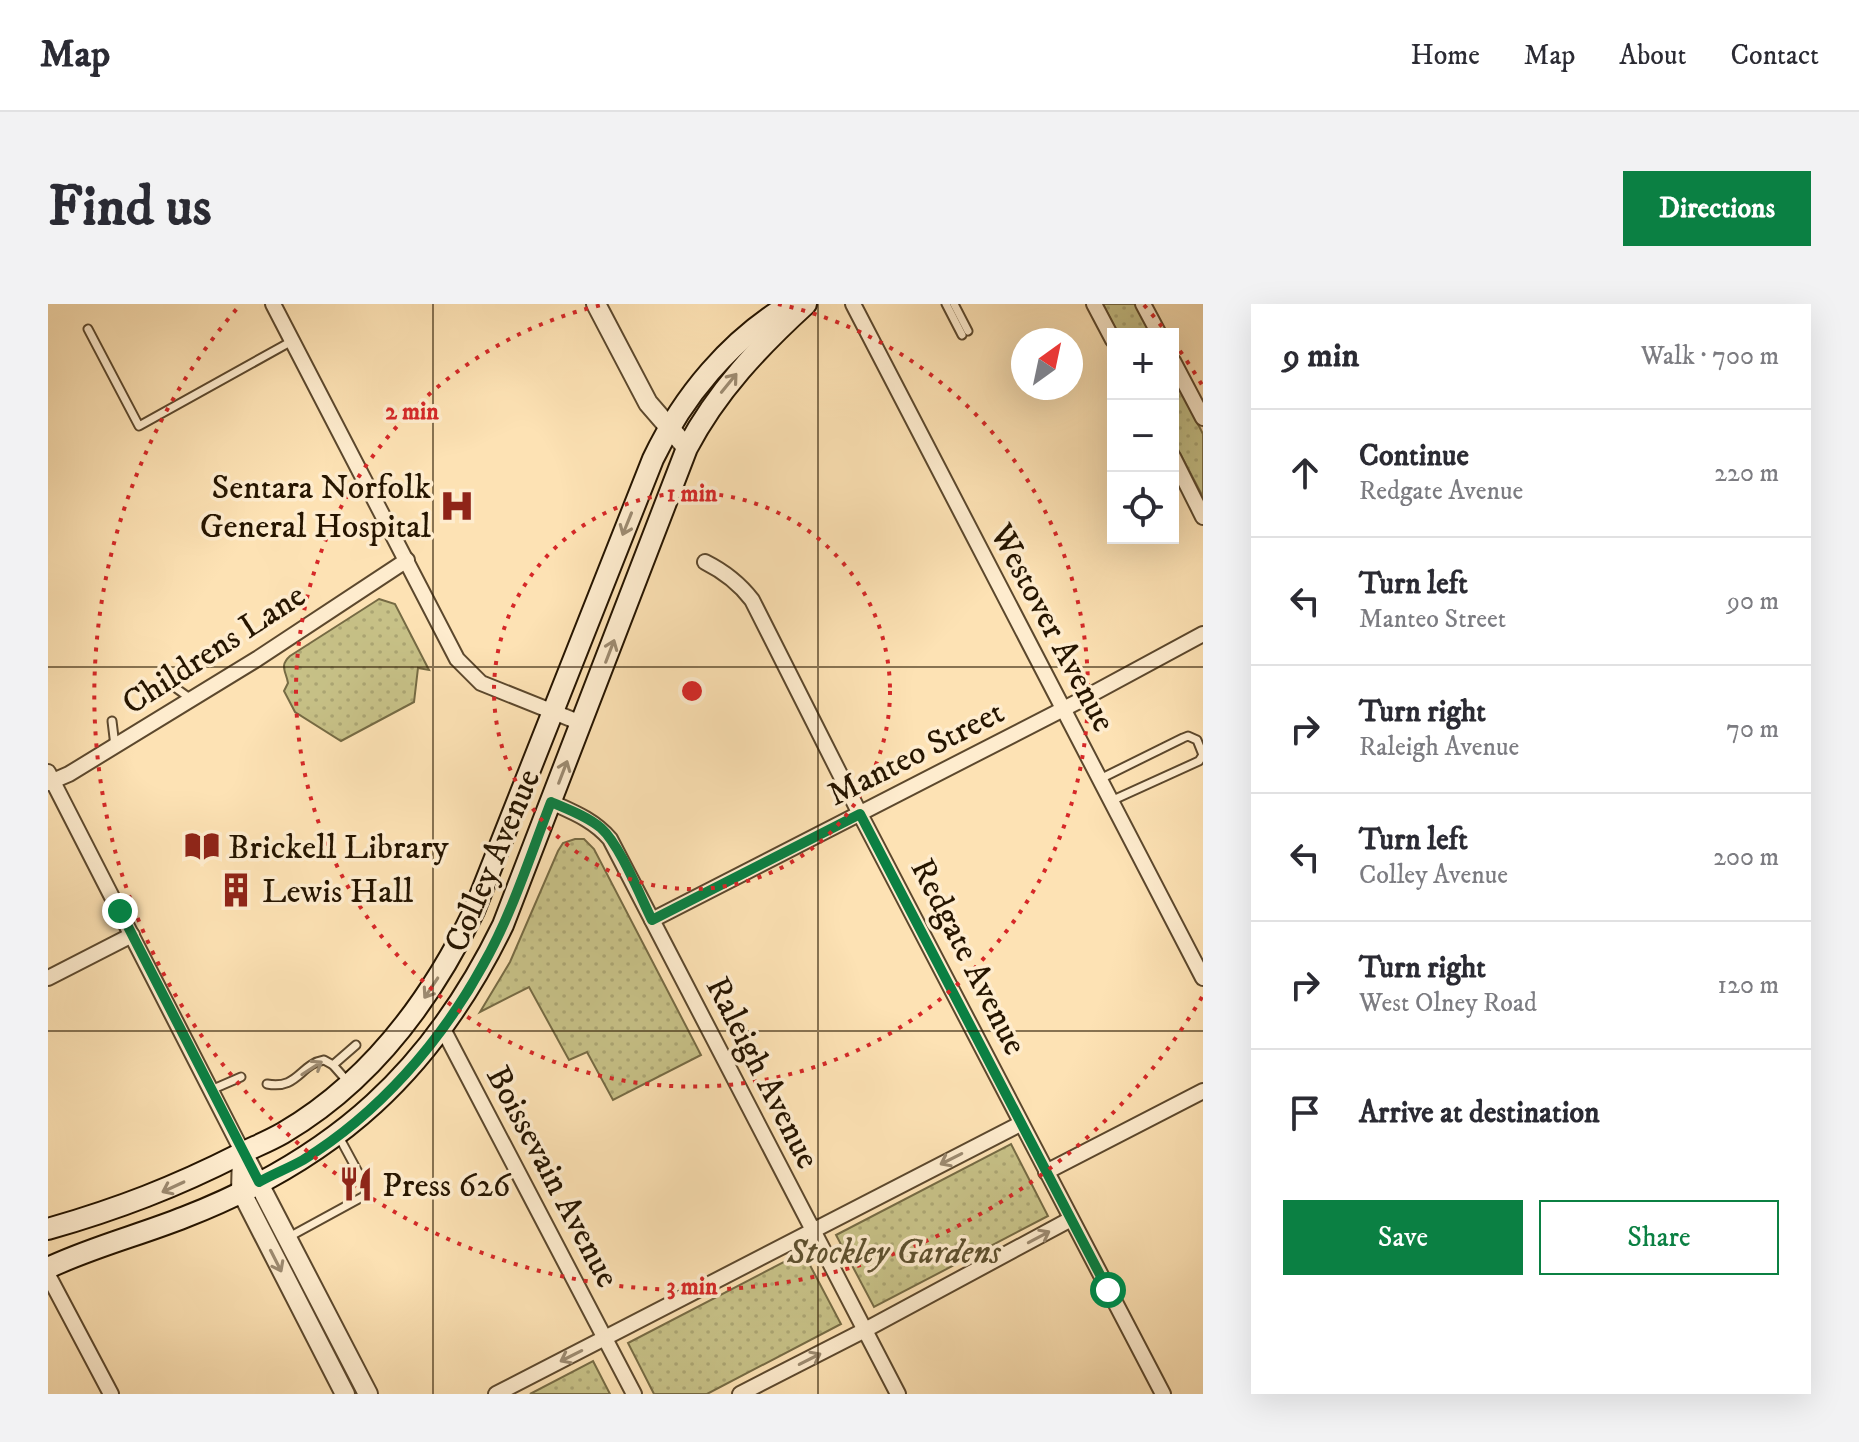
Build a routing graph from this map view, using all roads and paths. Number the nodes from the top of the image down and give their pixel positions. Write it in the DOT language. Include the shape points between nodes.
graph roads {
  1 [pos="273,304"];
  2 [pos="596,304"];
  3 [pos="790,304"];
  4 [pos="806,304"];
  5 [pos="853,304"];
  6 [pos="946,304"];
  7 [pos="954,304"];
  8 [pos="1094,304"];
  9 [pos="1143,304"];
  10 [pos="1156,328"];
  11 [pos="88,329"];
  12 [pos="1107,329"];
  13 [pos="292,341"];
  14 [pos="1179,372"];
  15 [pos="1203,418"];
  16 [pos="668,427"];
  17 [pos="687,448"];
  18 [pos="1179,469"];
  19 [pos="1203,517"];
  20 [pos="407,560"];
  21 [pos="705,562"];
  22 [pos="1203,634"];
  23 [pos="173,686"];
  24 [pos="191,699"];
  25 [pos="1063,708"];
  26 [pos="552,712"];
  27 [pos="112,721"];
  28 [pos="581,723"];
  29 [pos="115,746"];
  30 [pos="50,778"];
  31 [pos="1100,779"];
  32 [pos="1111,801"];
  33 [pos="551,802"];
  34 [pos="860,814"];
  35 [pos="652,920"];
  36 [pos="132,935"];
  37 [pos="48,978"];
  38 [pos="1203,978"];
  39 [pos="443,1029"];
  40 [pos="356,1045"];
  41 [pos="333,1065"];
  42 [pos="241,1077"];
  43 [pos="267,1084"];
  44 [pos="349,1084"];
  45 [pos="211,1090"];
  46 [pos="1203,1091"];
  47 [pos="1020,1124"];
  48 [pos="338,1134"];
  49 [pos="243,1153"];
  50 [pos="1046,1172"];
  51 [pos="250,1186"];
  52 [pos="1071,1219"];
  53 [pos="48,1229"];
  54 [pos="812,1232"];
  55 [pos="287,1238"];
  56 [pos="48,1268"];
  57 [pos="48,1275"];
  58 [pos="865,1330"];
  59 [pos="605,1338"];
  60 [pos="111,1394"];
  61 [pos="345,1394"];
  62 [pos="368,1394"];
  63 [pos="496,1394"];
  64 [pos="634,1394"];
  65 [pos="740,1394"];
  66 [pos="898,1394"];
  67 [pos="1163,1394"];
  1 -- 13 [label="street"];
  2 -- 16 [label="street" via="648,403"];
  3 -- 16 [label="main road, Colley Avenue" via="718,362"];
  17 -- 4 [label="main road, Colley Avenue, one-way" via="727,384"];
  5 -- 25 [label="street, Westover Avenue"];
  6 -- 7 [label="lane" via="965,333"];
  8 -- 12 [label="street"];
  9 -- 10 [label="street"];
  11 -- 13 [label="lane" via="139,426"];
  13 -- 20 [label="street"];
  14 -- 15 [label="street"];
  16 -- 17 [label="street"];
  16 -- 26 [label="main road, Colley Avenue, one-way"];
  28 -- 17 [label="main road, Colley Avenue, one-way"];
  18 -- 19 [label="street"];
  20 -- 24 [label="street, Childrens Lane"];
  20 -- 26 [label="street" via="469,674"];
  21 -- 34 [label="street, Redgate Avenue" via="722,570 752,600"];
  22 -- 25 [label="street, Manteo Street"];
  23 -- 24 [label="lane"];
  24 -- 29 [label="street, Childrens Lane"];
  25 -- 31 [label="street, Westover Avenue"];
  25 -- 34 [label="street, Manteo Street"];
  26 -- 28 [label="street"];
  26 -- 44 [label="main road, Colley Avenue, one-way" via="458,943 410,1018"];
  27 -- 29 [label="lane"];
  33 -- 28 [label="main road, Colley Avenue, one-way"];
  29 -- 30 [label="street, Childrens Lane"];
  30 -- 36 [label="street"];
  31 -- 32 [label="street, Westover Avenue"];
  31 -- 32 [label="lane" via="1183,738 1197,740 1203,755 1199,761"];
  32 -- 38 [label="street, Westover Avenue"];
  33 -- 35 [label="street, Raleigh Avenue" via="600,827"];
  33 -- 39 [label="main road, Colley Avenue" via="503,925"];
  34 -- 35 [label="street, Manteo Street"];
  34 -- 47 [label="street, Redgate Avenue"];
  35 -- 54 [label="street, Raleigh Avenue"];
  36 -- 37 [label="street"];
  36 -- 45 [label="street"];
  39 -- 48 [label="main road, Colley Avenue" via="379,1100"];
  39 -- 59 [label="street, Boissevain Avenue"];
  40 -- 41 [label="lane"];
  43 -- 41 [label="lane, one-way" via="290,1082 318,1061"];
  41 -- 44 [label="lane"];
  42 -- 45 [label="lane"];
  44 -- 49 [label="main road, Colley Avenue" via="285,1132"];
  45 -- 49 [label="street"];
  46 -- 50 [label="street"];
  47 -- 50 [label="street, Redgate Avenue"];
  47 -- 54 [label="street, one-way"];
  48 -- 51 [label="main road, Colley Avenue"];
  48 -- 55 [label="lane" via="366,1195"];
  49 -- 51 [label="street"];
  49 -- 53 [label="main road, Colley Avenue, one-way" via="161,1193"];
  50 -- 52 [label="street, Redgate Avenue"];
  51 -- 55 [label="street"];
  51 -- 56 [label="main road, Colley Avenue" via="187,1217"];
  51 -- 61 [label="street, one-way"];
  58 -- 52 [label="street, one-way"];
  52 -- 67 [label="street, Redgate Avenue"];
  54 -- 58 [label="street, Raleigh Avenue"];
  54 -- 59 [label="street"];
  55 -- 62 [label="street"];
  57 -- 60 [label="street"];
  65 -- 58 [label="street, one-way"];
  58 -- 66 [label="street, Raleigh Avenue"];
  59 -- 63 [label="street, one-way"];
  59 -- 64 [label="street, Boissevain Avenue"];
}
